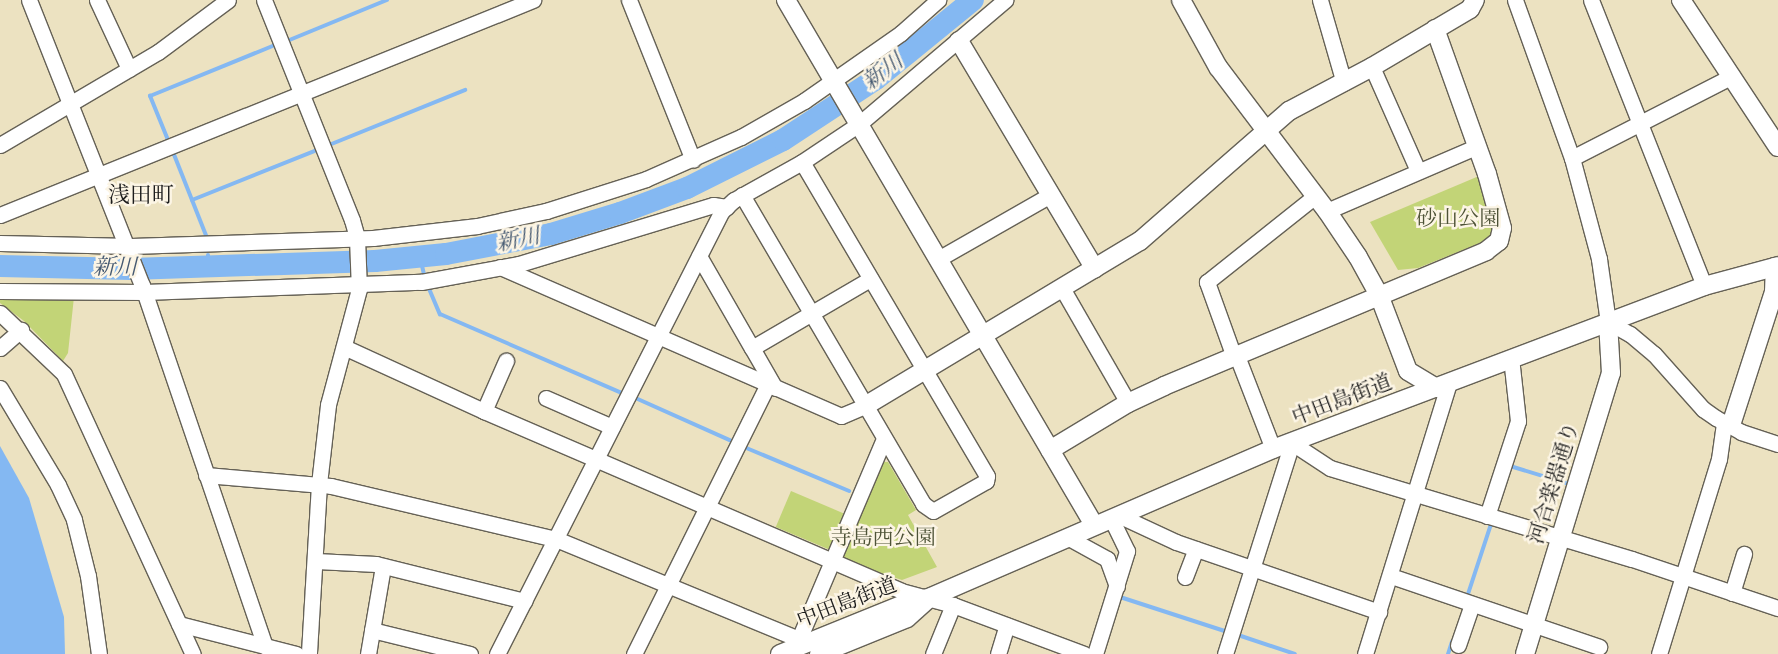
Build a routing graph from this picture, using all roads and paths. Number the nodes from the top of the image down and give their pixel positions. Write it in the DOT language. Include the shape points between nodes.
graph roads {
  1 [pos="29,0"];
  2 [pos="96,0"];
  3 [pos="228,0"];
  4 [pos="264,0"];
  5 [pos="533,0"];
  6 [pos="629,0"];
  7 [pos="786,0"];
  8 [pos="1005,0"];
  9 [pos="1181,0"];
  10 [pos="1320,0"];
  11 [pos="1515,0"];
  12 [pos="1591,0"];
  13 [pos="1681,0"];
  14 [pos="934,2"];
  15 [pos="1467,4"];
  16 [pos="497,7"];
  17 [pos="1435,29"];
  18 [pos="959,41"];
  19 [pos="1372,67"];
  20 [pos="129,69"];
  21 [pos="1732,76"];
  22 [pos="1344,83"];
  23 [pos="835,84"];
  24 [pos="302,94"];
  25 [pos="71,105"];
  26 [pos="856,120"];
  27 [pos="1639,125"];
  28 [pos="1265,131"];
  29 [pos="0,146"];
  30 [pos="1478,146"];
  31 [pos="1778,147"];
  32 [pos="1572,158"];
  33 [pos="693,160"];
  34 [pos="802,162"];
  35 [pos="1418,171"];
  36 [pos="99,175"];
  37 [pos="742,195"];
  38 [pos="1050,195"];
  39 [pos="1315,196"];
  40 [pos="727,207"];
  41 [pos="1327,211"];
  42 [pos="0,215"];
  43 [pos="357,241"];
  44 [pos="0,243"];
  45 [pos="127,248"];
  46 [pos="699,256"];
  47 [pos="938,259"];
  48 [pos="1776,266"];
  49 [pos="500,267"];
  50 [pos="1095,269"];
  51 [pos="870,279"];
  52 [pos="358,282"];
  53 [pos="1704,286"];
  54 [pos="1062,288"];
  55 [pos="143,289"];
  56 [pos="0,291"];
  57 [pos="1379,295"];
  58 [pos="0,313"];
  59 [pos="811,313"];
  60 [pos="1608,322"];
  61 [pos="21,330"];
  62 [pos="983,336"];
  63 [pos="658,338"];
  64 [pos="344,347"];
  65 [pos="0,348"];
  66 [pos="752,348"];
  67 [pos="1235,356"];
  68 [pos="1511,358"];
  69 [pos="506,361"];
  70 [pos="924,371"];
  71 [pos="1408,371"];
  72 [pos="1443,386"];
  73 [pos="771,387"];
  74 [pos="0,388"];
  75 [pos="546,398"];
  76 [pos="1128,403"];
  77 [pos="1397,403"];
  78 [pos="865,406"];
  79 [pos="484,411"];
  80 [pos="1727,424"];
  81 [pos="612,427"];
  82 [pos="884,439"];
  83 [pos="1292,443"];
  84 [pos="1778,444"];
  85 [pos="1273,449"];
  86 [pos="1050,450"];
  87 [pos="595,459"];
  88 [pos="206,475"];
  89 [pos="319,484"];
  90 [pos="1417,495"];
  91 [pos="707,506"];
  92 [pos="1115,516"];
  93 [pos="1492,517"];
  94 [pos="1094,525"];
  95 [pos="1067,537"];
  96 [pos="1560,537"];
  97 [pos="556,539"];
  98 [pos="1196,549"];
  99 [pos="1744,554"];
  100 [pos="832,560"];
  101 [pos="316,561"];
  102 [pos="383,566"];
  103 [pos="1253,568"];
  104 [pos="1391,576"];
  105 [pos="1682,576"];
  106 [pos="1185,577"];
  107 [pos="668,586"];
  108 [pos="1117,586"];
  109 [pos="1732,593"];
  110 [pos="931,597"];
  111 [pos="524,601"];
  112 [pos="1467,602"];
  113 [pos="953,604"];
  114 [pos="1778,608"];
  115 [pos="1380,612"];
  116 [pos="179,624"];
  117 [pos="1007,625"];
  118 [pos="1534,626"];
  119 [pos="372,630"];
  120 [pos="800,641"];
  121 [pos="1458,645"];
  122 [pos="265,647"];
  123 [pos="1599,647"];
  124 [pos="824,653"];
  125 [pos="99,654"];
  126 [pos="193,654"];
  127 [pos="296,654"];
  128 [pos="309,654"];
  129 [pos="368,654"];
  130 [pos="470,654"];
  131 [pos="497,654"];
  132 [pos="634,654"];
  133 [pos="780,654"];
  134 [pos="933,654"];
  135 [pos="998,654"];
  136 [pos="1084,654"];
  137 [pos="1095,654"];
  138 [pos="1225,654"];
  139 [pos="1365,654"];
  140 [pos="1525,654"];
  141 [pos="1659,654"];
  1 -- 25 [label="street"];
  2 -- 20 [label="street"];
  3 -- 20 [label="street"];
  4 -- 24 [label="street"];
  5 -- 16 [label="street"];
  6 -- 33 [label="street"];
  7 -- 23 [label="street"];
  8 -- 18 [label="street"];
  9 -- 28 [label="street" via="1209,52"];
  10 -- 22 [label="street"];
  11 -- 32 [label="street"];
  12 -- 27 [label="street"];
  13 -- 21 [label="street"];
  14 -- 23 [label="street" via="901,33"];
  15 -- 17 [label="street"];
  16 -- 24 [label="street"];
  17 -- 19 [label="street"];
  17 -- 30 [label="street"];
  18 -- 26 [label="street"];
  18 -- 38 [label="street"];
  19 -- 22 [label="street"];
  19 -- 35 [label="street"];
  20 -- 25 [label="street"];
  21 -- 27 [label="street"];
  21 -- 31 [label="street"];
  22 -- 28 [label="street" via="1289,111"];
  23 -- 26 [label="street"];
  23 -- 33 [label="street"];
  24 -- 36 [label="street"];
  24 -- 43 [label="street"];
  25 -- 29 [label="street"];
  25 -- 36 [label="street"];
  26 -- 34 [label="street"];
  26 -- 47 [label="street"];
  27 -- 32 [label="street"];
  27 -- 53 [label="street"];
  28 -- 39 [label="street"];
  28 -- 50 [label="street" via="1174,214 1140,241"];
  30 -- 35 [label="street"];
  30 -- 57 [label="street" via="1502,228 1502,238 1486,251"];
  32 -- 60 [label="street" via="1599,259"];
  33 -- 43 [label="street" via="612,191 512,219"];
  34 -- 37 [label="street"];
  34 -- 51 [label="street"];
  35 -- 41 [label="street"];
  36 -- 42 [label="street"];
  36 -- 45 [label="street"];
  37 -- 40 [label="street"];
  37 -- 59 [label="street"];
  38 -- 47 [label="street"];
  38 -- 50 [label="street"];
  39 -- 41 [label="street"];
  39 -- 67 [label="street" via="1207,282"];
  40 -- 46 [label="street"];
  40 -- 49 [label="street" via="713,205 618,237"];
  41 -- 57 [label="street"];
  43 -- 45 [label="street"];
  43 -- 52 [label="street"];
  44 -- 45 [label="street"];
  45 -- 55 [label="street"];
  46 -- 63 [label="street"];
  46 -- 66 [label="street"];
  47 -- 62 [label="street"];
  48 -- 53 [label="street, 中田島街道"];
  48 -- 80 [label="street" via="1774,292"];
  49 -- 52 [label="street" via="426,281"];
  49 -- 63 [label="street"];
  50 -- 54 [label="street"];
  51 -- 59 [label="street"];
  51 -- 70 [label="street"];
  52 -- 55 [label="street"];
  52 -- 64 [label="street"];
  53 -- 60 [label="street, 中田島街道"];
  54 -- 62 [label="street"];
  54 -- 76 [label="street"];
  55 -- 56 [label="street"];
  55 -- 88 [label="street"];
  57 -- 67 [label="street"];
  57 -- 71 [label="street"];
  58 -- 61 [label="street"];
  59 -- 66 [label="street"];
  59 -- 78 [label="street"];
  60 -- 68 [label="street, 中田島街道"];
  60 -- 80 [label="street" via="1630,334 1654,354 1703,409"];
  60 -- 96 [label="street, 河合楽器通り" via="1611,374"];
  61 -- 65 [label="street"];
  61 -- 116 [label="street" via="64,374"];
  62 -- 70 [label="street"];
  62 -- 86 [label="street"];
  63 -- 73 [label="street"];
  63 -- 81 [label="street"];
  64 -- 79 [label="street"];
  64 -- 89 [label="street" via="328,405"];
  66 -- 73 [label="street"];
  67 -- 76 [label="street"];
  67 -- 85 [label="street"];
  68 -- 72 [label="street, 中田島街道"];
  68 -- 93 [label="street" via="1518,421"];
  69 -- 79 [label="street"];
  70 -- 78 [label="street"];
  70 -- 82 [label="street" via="984,469 986,481 929,510"];
  71 -- 72 [label="street"];
  71 -- 77 [label="street"];
  72 -- 77 [label="street, 中田島街道"];
  72 -- 90 [label="street"];
  73 -- 78 [label="street" via="841,416"];
  73 -- 91 [label="street"];
  74 -- 125 [label="street" via="58,485 74,520 88,576"];
  75 -- 81 [label="street"];
  76 -- 86 [label="street"];
  77 -- 83 [label="street, 中田島街道"];
  78 -- 82 [label="street"];
  79 -- 87 [label="street"];
  80 -- 84 [label="street"];
  80 -- 105 [label="street"];
  81 -- 87 [label="street"];
  82 -- 100 [label="street"];
  83 -- 85 [label="street, 中田島街道"];
  83 -- 90 [label="street" via="1330,468"];
  83 -- 103 [label="street"];
  85 -- 92 [label="street, 中田島街道"];
  86 -- 94 [label="street"];
  87 -- 91 [label="street"];
  87 -- 97 [label="street"];
  88 -- 89 [label="street"];
  88 -- 122 [label="street"];
  89 -- 97 [label="street"];
  89 -- 101 [label="street"];
  90 -- 93 [label="street"];
  90 -- 104 [label="street"];
  91 -- 100 [label="street"];
  91 -- 107 [label="street"];
  92 -- 94 [label="street, 中田島街道"];
  92 -- 98 [label="street"];
  92 -- 108 [label="street" via="1127,551"];
  93 -- 96 [label="street"];
  94 -- 95 [label="street, 中田島街道"];
  95 -- 108 [label="street" via="1107,558"];
  95 -- 110 [label="street, 中田島街道"];
  96 -- 105 [label="street"];
  96 -- 118 [label="street, 河合楽器通り"];
  97 -- 107 [label="street"];
  97 -- 111 [label="street"];
  98 -- 103 [label="street"];
  98 -- 106 [label="street"];
  99 -- 109 [label="street"];
  100 -- 110 [label="street" via="901,591"];
  100 -- 120 [label="street"];
  101 -- 102 [label="street"];
  101 -- 128 [label="street"];
  102 -- 111 [label="street"];
  102 -- 119 [label="street"];
  103 -- 115 [label="street"];
  103 -- 138 [label="street"];
  104 -- 112 [label="street"];
  104 -- 115 [label="street"];
  105 -- 109 [label="street"];
  105 -- 141 [label="street"];
  107 -- 120 [label="street"];
  107 -- 132 [label="street"];
  108 -- 137 [label="street"];
  109 -- 114 [label="street"];
  110 -- 113 [label="street"];
  110 -- 120 [label="street, 中田島街道"];
  110 -- 124 [label="street, 中田島街道" via="907,618"];
  111 -- 131 [label="street"];
  112 -- 118 [label="street"];
  112 -- 121 [label="street"];
  113 -- 117 [label="street"];
  113 -- 134 [label="street"];
  115 -- 139 [label="street"];
  116 -- 122 [label="street"];
  116 -- 126 [label="street"];
  117 -- 135 [label="street"];
  117 -- 136 [label="street"];
  118 -- 123 [label="street"];
  118 -- 140 [label="street, 河合楽器通り"];
  119 -- 129 [label="street"];
  119 -- 130 [label="street"];
  120 -- 133 [label="street, 中田島街道"];
  122 -- 127 [label="street"];
}
